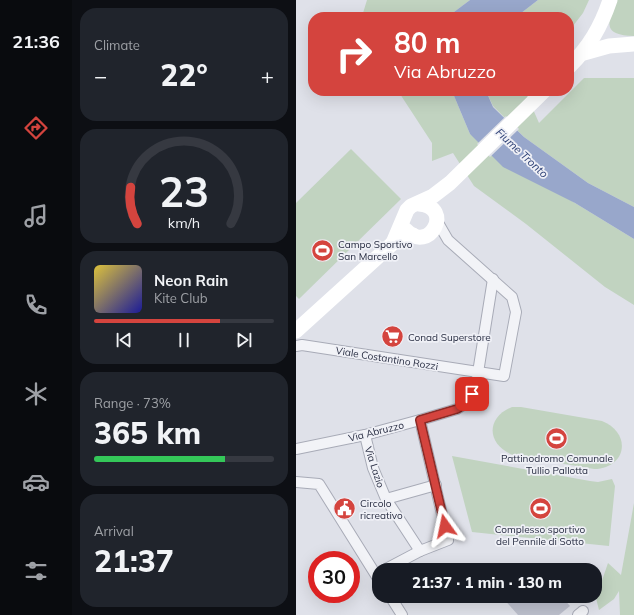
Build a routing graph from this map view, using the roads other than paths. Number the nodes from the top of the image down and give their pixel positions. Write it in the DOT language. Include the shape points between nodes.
graph roads {
  1 [pos="608,7"];
  2 [pos="632,44"];
  3 [pos="582,54"];
  4 [pos="574,62"];
  5 [pos="539,96"];
  6 [pos="450,183"];
  7 [pos="419,204"];
  8 [pos="437,219"];
  9 [pos="403,220"];
  10 [pos="413,235"];
  11 [pos="428,235"];
  12 [pos="448,240"];
  13 [pos="393,243"];
  14 [pos="492,279"];
  15 [pos="296,332"];
  16 [pos="296,346"];
  17 [pos="478,371"];
  18 [pos="420,420"];
  19 [pos="365,435"];
  20 [pos="296,449"];
  21 [pos="296,482"];
  22 [pos="436,485"];
  23 [pos="386,499"];
  24 [pos="420,551"];
  25 [pos="373,563"];
  26 [pos="399,563"];
  27 [pos="394,603"];
  28 [pos="402,615"];
  1 -- 2 [label="street" via="604,29 608,35"];
  1 -- 3 [label="street" via="596,34"];
  2 -- 3 [label="street" via="609,46"];
  3 -- 4 [label="street"];
  5 -- 6 [label="street"];
  6 -- 7 [label="street"];
  6 -- 8 [label="street" via="441,202"];
  7 -- 8 [label="street" via="430,207"];
  7 -- 9 [label="street" via="406,210"];
  8 -- 11 [label="street" via="434,229"];
  8 -- 12 [label="street"];
  9 -- 10 [label="street" via="406,229"];
  9 -- 13 [label="street"];
  10 -- 11 [label="street"];
  10 -- 13 [label="street"];
  11 -- 12 [label="street"];
  12 -- 14 [label="street"];
  13 -- 15 [label="street"];
  14 -- 17 [label="street"];
  14 -- 17 [label="street, Viale Costantino Rozzi" via="512,297 516,312 504,376"];
  16 -- 17 [label="street, Viale Costantino Rozzi"];
  17 -- 18 [label="street, Via Abruzzo" via="476,385 468,402 457,409"];
  18 -- 19 [label="street, Via Abruzzo"];
  18 -- 22 [label="street"];
  19 -- 20 [label="street, Via Abruzzo"];
  19 -- 23 [label="street, Via Lazio" via="373,468"];
  21 -- 25 [label="street" via="319,484"];
  22 -- 23 [label="street, Via Lazio"];
  22 -- 24 [label="street" via="448,540"];
  23 -- 24 [label="street, Via Lazio"];
  24 -- 26 [label="street"];
  27 -- 28 [label="street"];
}
